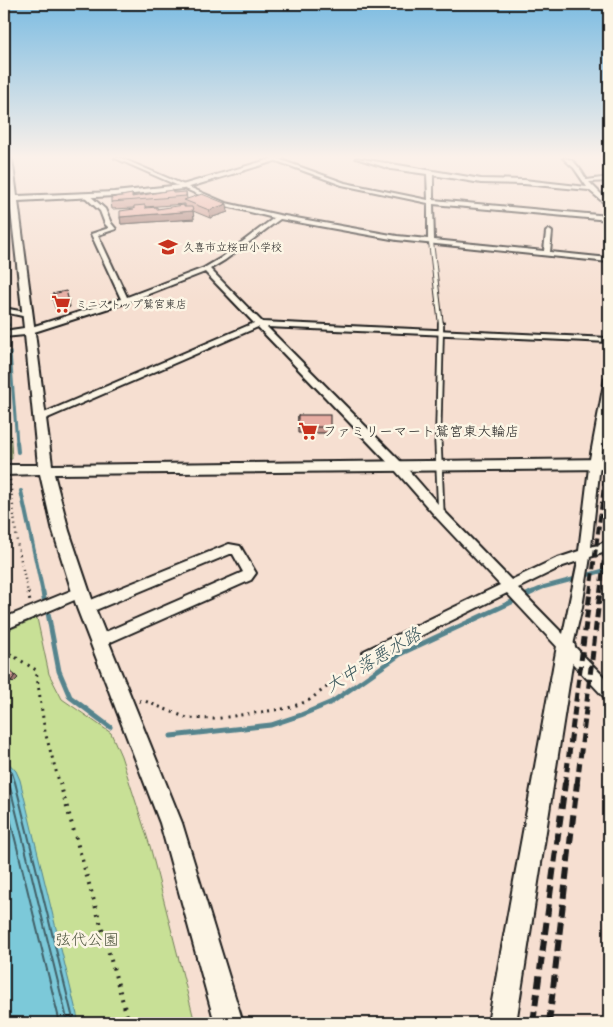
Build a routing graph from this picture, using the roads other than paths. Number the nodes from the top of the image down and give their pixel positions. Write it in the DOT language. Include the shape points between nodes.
graph roads {
  1 [pos="7,206"];
  2 [pos="98,206"];
  3 [pos="231,206"];
  4 [pos="431,206"];
  5 [pos="475,206"];
  6 [pos="279,217"];
  7 [pos="609,218"];
  8 [pos="549,232"];
  9 [pos="432,242"];
  10 [pos="547,254"];
  11 [pos="609,260"];
  12 [pos="206,268"];
  13 [pos="125,300"];
  14 [pos="4,310"];
  15 [pos="27,315"];
  16 [pos="258,324"];
  17 [pos="28,331"];
  18 [pos="440,331"];
  19 [pos="4,334"];
  20 [pos="609,340"];
  21 [pos="609,378"];
  22 [pos="40,418"];
  23 [pos="594,464"];
  24 [pos="609,464"];
  25 [pos="399,467"];
  26 [pos="438,467"];
  27 [pos="46,470"];
  28 [pos="7,474"];
  29 [pos="441,515"];
  30 [pos="609,546"];
  31 [pos="583,556"];
  32 [pos="513,590"];
  33 [pos="80,592"];
  34 [pos="86,608"];
  35 [pos="4,624"];
  36 [pos="99,641"];
  37 [pos="566,646"];
  38 [pos="369,655"];
  39 [pos="609,692"];
  40 [pos="229,1023"];
  41 [pos="502,1023"];
  1 -- 15 [label="street"];
  2 -- 13 [label="street" via="113,229 94,234"];
  3 -- 6 [label="street"];
  4 -- 9 [label="street"];
  5 -- 7 [label="street"];
  6 -- 9 [label="street"];
  6 -- 12 [label="street"];
  8 -- 10 [label="street"];
  9 -- 10 [label="street"];
  9 -- 18 [label="lane" via="434,280 441,312"];
  10 -- 11 [label="street"];
  12 -- 13 [label="street"];
  12 -- 16 [label="street"];
  13 -- 17 [label="street"];
  14 -- 15 [label="street"];
  15 -- 17 [label="street"];
  16 -- 18 [label="street"];
  16 -- 22 [label="street"];
  16 -- 25 [label="street"];
  17 -- 19 [label="street"];
  17 -- 22 [label="street"];
  18 -- 20 [label="street"];
  18 -- 26 [label="lane"];
  21 -- 23 [label="street"];
  22 -- 27 [label="street"];
  23 -- 24 [label="street"];
  23 -- 26 [label="street"];
  23 -- 31 [label="street"];
  25 -- 26 [label="street"];
  25 -- 27 [label="street"];
  25 -- 29 [label="street"];
  26 -- 29 [label="lane"];
  27 -- 28 [label="street"];
  27 -- 33 [label="street"];
  29 -- 32 [label="street"];
  30 -- 31 [label="street"];
  31 -- 32 [label="street" via="559,562"];
  31 -- 37 [label="street"];
  32 -- 37 [label="street"];
  32 -- 38 [label="street" via="499,590"];
  33 -- 34 [label="street"];
  33 -- 35 [label="street"];
  34 -- 36 [label="street"];
  34 -- 36 [label="street" via="229,549 236,549 250,573"];
  36 -- 40 [label="street" via="171,823"];
  37 -- 39 [label="street"];
  37 -- 41 [label="street"];
}
